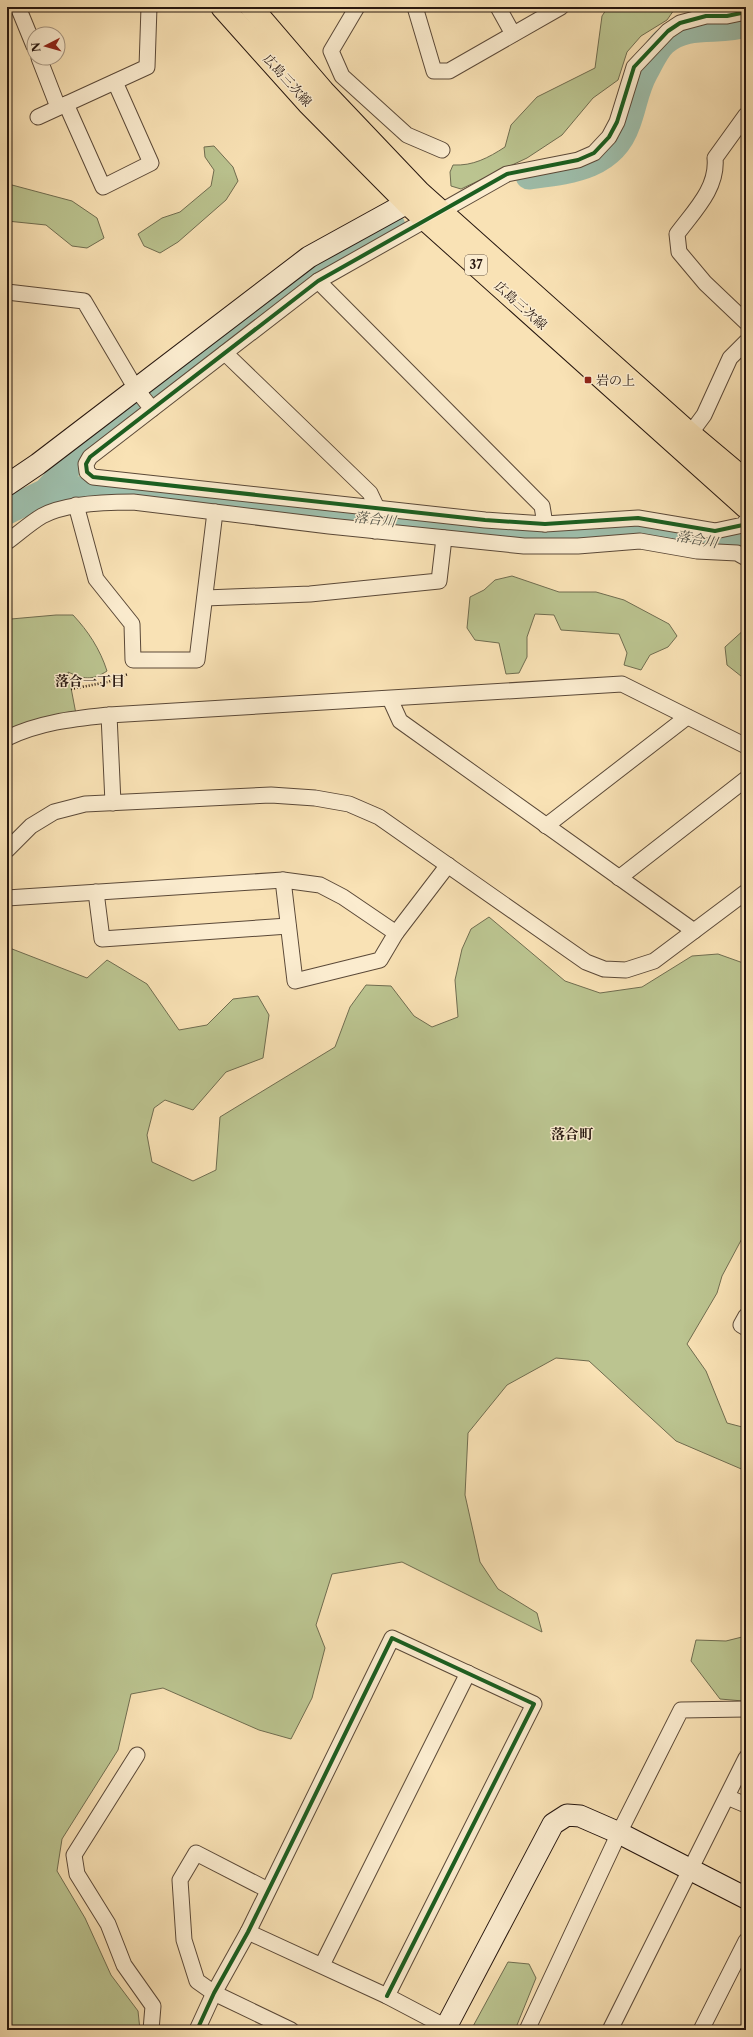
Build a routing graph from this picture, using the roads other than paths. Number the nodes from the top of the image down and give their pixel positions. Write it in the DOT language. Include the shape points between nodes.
graph roads {
  1 [pos="18,7"];
  2 [pos="149,7"];
  3 [pos="222,7"];
  4 [pos="251,7"];
  5 [pos="357,7"];
  6 [pos="415,7"];
  7 [pos="498,7"];
  8 [pos="561,7"];
  9 [pos="746,12"];
  10 [pos="26,26"];
  11 [pos="513,34"];
  12 [pos="43,66"];
  13 [pos="342,76"];
  14 [pos="115,82"];
  15 [pos="323,91"];
  16 [pos="62,106"];
  17 [pos="746,115"];
  18 [pos="38,117"];
  19 [pos="442,150"];
  20 [pos="413,198"];
  21 [pos="433,216"];
  22 [pos="318,281"];
  23 [pos="7,292"];
  24 [pos="746,322"];
  25 [pos="746,342"];
  26 [pos="225,353"];
  27 [pos="136,389"];
  28 [pos="152,409"];
  29 [pos="690,434"];
  30 [pos="746,481"];
  31 [pos="7,486"];
  32 [pos="76,506"];
  33 [pos="746,507"];
  34 [pos="215,512"];
  35 [pos="376,520"];
  36 [pos="746,521"];
  37 [pos="545,524"];
  38 [pos="444,538"];
  39 [pos="7,542"];
  40 [pos="746,558"];
  41 [pos="205,598"];
  42 [pos="390,699"];
  43 [pos="109,715"];
  44 [pos="687,716"];
  45 [pos="7,738"];
  46 [pos="746,746"];
  47 [pos="746,779"];
  48 [pos="113,803"];
  49 [pos="546,826"];
  50 [pos="7,850"];
  51 [pos="448,865"];
  52 [pos="619,878"];
  53 [pos="283,880"];
  54 [pos="96,892"];
  55 [pos="746,892"];
  56 [pos="7,898"];
  57 [pos="288,926"];
  58 [pos="694,931"];
  59 [pos="396,933"];
  60 [pos="746,1316"];
  61 [pos="746,1328"];
  62 [pos="468,1673"];
  63 [pos="746,1709"];
  64 [pos="137,1755"];
  65 [pos="746,1758"];
  66 [pos="727,1797"];
  67 [pos="746,1805"];
  68 [pos="619,1833"];
  69 [pos="690,1870"];
  70 [pos="268,1890"];
  71 [pos="746,1898"];
  72 [pos="248,1932"];
  73 [pos="746,1941"];
  74 [pos="322,1965"];
  75 [pos="214,1993"];
  76 [pos="387,1996"];
  77 [pos="445,2028"];
  78 [pos="151,2030"];
  79 [pos="197,2030"];
  80 [pos="291,2030"];
  81 [pos="528,2030"];
  82 [pos="610,2030"];
  83 [pos="701,2030"];
  1 -- 10 [label="street"];
  2 -- 14 [label="street" via="147,67"];
  3 -- 20 [label="main road, 広島三次線 / 37" via="308,103"];
  4 -- 15 [label="main road, 広島三次線 / 37"];
  5 -- 13 [label="street" via="331,52"];
  6 -- 11 [label="street" via="434,72 449,72"];
  7 -- 11 [label="street"];
  8 -- 11 [label="street"];
  9 -- 21 [label="street" via="727,16 706,16 680,23 668,31 634,67 617,122 609,137 594,153 578,160 507,174"];
  12 -- 16 [label="street"];
  13 -- 15 [label="street"];
  13 -- 19 [label="street" via="408,135"];
  14 -- 16 [label="street"];
  14 -- 16 [label="street" via="151,163 103,187"];
  15 -- 20 [label="main road, 広島三次線 / 37"];
  16 -- 18 [label="street"];
  17 -- 24 [label="street" via="715,158 716,169 711,187 677,234 679,252 704,283"];
  20 -- 21 [label="main road, 広島三次線 / 37"];
  20 -- 27 [label="street" via="308,257"];
  21 -- 22 [label="street"];
  21 -- 29 [label="main road, 広島三次線 / 37"];
  21 -- 33 [label="main road, 広島三次線 / 37"];
  22 -- 26 [label="street"];
  22 -- 37 [label="street" via="542,506"];
  23 -- 27 [label="street" via="84,301"];
  25 -- 29 [label="street" via="730,358 704,415"];
  26 -- 28 [label="street"];
  26 -- 35 [label="street" via="370,493"];
  27 -- 28 [label="street"];
  27 -- 31 [label="street"];
  28 -- 35 [label="street" via="90,457 86,464 87,472 93,477"];
  29 -- 30 [label="main road, 広島三次線 / 37"];
  32 -- 34 [label="street" via="133,502"];
  32 -- 39 [label="street" via="43,516"];
  32 -- 41 [label="street" via="96,579 132,624 133,660 198,660"];
  34 -- 35 [label="street"];
  34 -- 41 [label="street"];
  35 -- 37 [label="street" via="485,520"];
  35 -- 38 [label="street"];
  36 -- 37 [label="street" via="743,525 715,531 638,518"];
  38 -- 40 [label="street" via="524,546 578,546 640,541 697,551 737,553"];
  38 -- 41 [label="street" via="439,581 310,594"];
  42 -- 43 [label="street"];
  42 -- 44 [label="street" via="622,684"];
  42 -- 49 [label="street" via="400,721"];
  43 -- 45 [label="street" via="63,719 28,728"];
  43 -- 48 [label="street"];
  44 -- 46 [label="street"];
  44 -- 49 [label="street"];
  47 -- 52 [label="street"];
  48 -- 50 [label="street" via="85,804 54,812 30,826"];
  48 -- 51 [label="street" via="271,795 315,798 349,804 379,817"];
  49 -- 52 [label="street"];
  51 -- 58 [label="street" via="586,962 604,969 626,970 654,961"];
  51 -- 59 [label="street"];
  52 -- 58 [label="street"];
  53 -- 54 [label="street"];
  53 -- 57 [label="street"];
  53 -- 59 [label="street" via="320,885 343,897"];
  54 -- 56 [label="street"];
  54 -- 57 [label="street" via="102,939"];
  55 -- 58 [label="street"];
  57 -- 59 [label="street" via="295,981 380,960"];
  60 -- 61 [label="street" via="741,1325"];
  62 -- 70 [label="street" via="392,1638"];
  62 -- 74 [label="street"];
  62 -- 76 [label="street" via="534,1704"];
  63 -- 68 [label="street" via="681,1710"];
  64 -- 78 [label="street" via="74,1854 77,1874 108,1924 124,1965 153,2006"];
  65 -- 66 [label="street"];
  66 -- 67 [label="street"];
  66 -- 69 [label="street"];
  68 -- 69 [label="street"];
  68 -- 77 [label="street" via="580,1816 567,1815 553,1824"];
  68 -- 81 [label="street"];
  69 -- 71 [label="street"];
  69 -- 82 [label="street"];
  70 -- 72 [label="street"];
  70 -- 75 [label="street" via="196,1853 180,1880 184,1940 197,1981"];
  72 -- 74 [label="street"];
  72 -- 75 [label="street"];
  73 -- 83 [label="street"];
  74 -- 76 [label="street"];
  75 -- 79 [label="street"];
  75 -- 80 [label="street"];
  76 -- 77 [label="street"];
}
